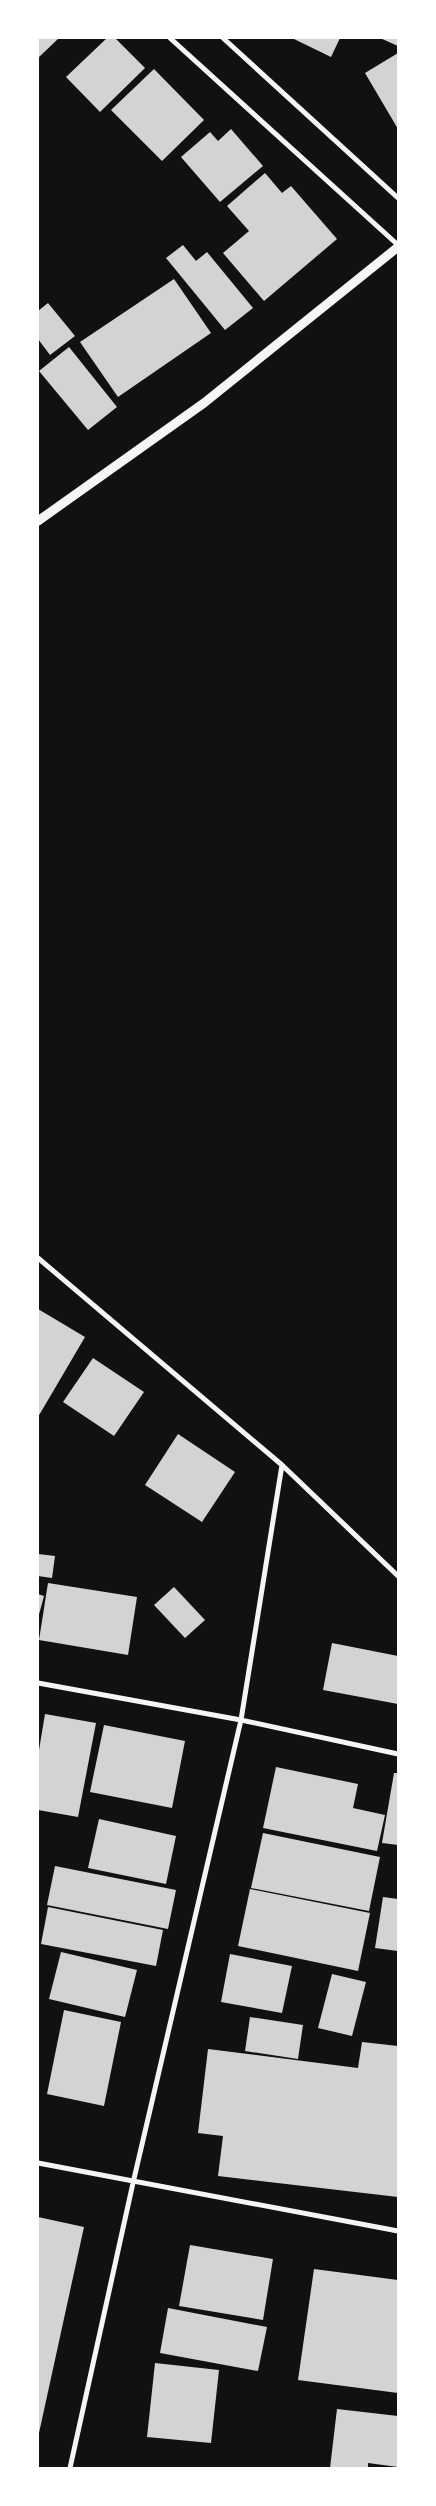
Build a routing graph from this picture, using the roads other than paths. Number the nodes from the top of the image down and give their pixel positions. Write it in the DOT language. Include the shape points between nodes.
graph roads {
  1 [pos="170,38"];
  2 [pos="223,38"];
  3 [pos="398,198"];
  4 [pos="398,246"];
  5 [pos="38,521"];
  6 [pos="38,1258"];
  7 [pos="282,1465"];
  8 [pos="398,1576"];
  9 [pos="38,1683"];
  10 [pos="241,1720"];
  11 [pos="398,1754"];
  12 [pos="38,2163"];
  13 [pos="133,2183"];
  14 [pos="398,2231"];
  15 [pos="70,2468"];
  1 -- 4 [label="street"];
  2 -- 3 [label="street"];
  4 -- 5 [label="street" via="204,403"];
  6 -- 7 [label="street"];
  7 -- 8 [label="street"];
  7 -- 10 [label="street"];
  9 -- 10 [label="street"];
  10 -- 11 [label="street"];
  10 -- 13 [label="street"];
  12 -- 13 [label="street"];
  13 -- 14 [label="street"];
  13 -- 15 [label="street"];
}
